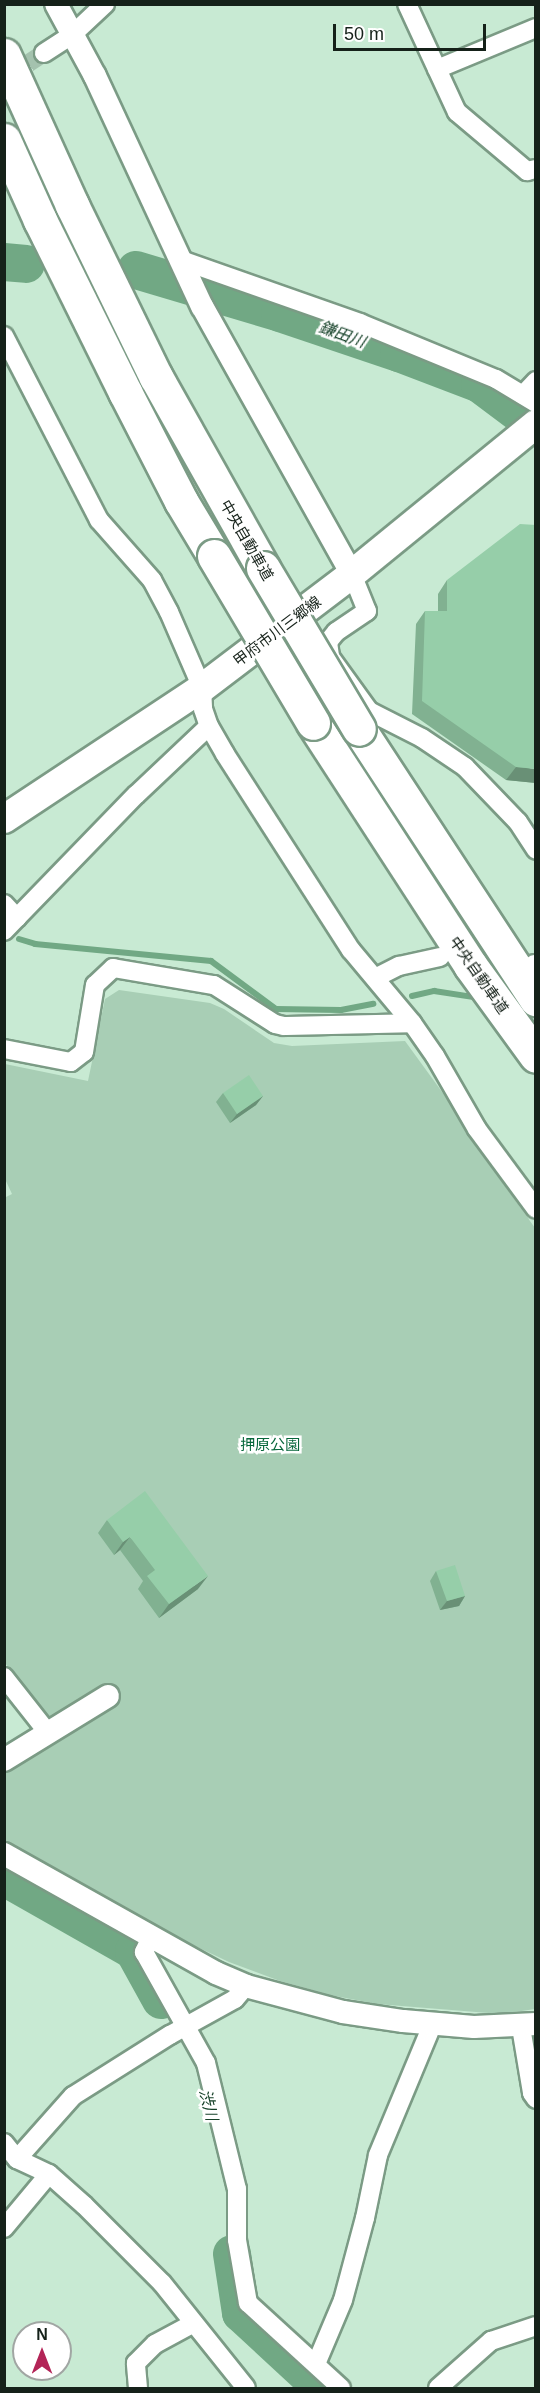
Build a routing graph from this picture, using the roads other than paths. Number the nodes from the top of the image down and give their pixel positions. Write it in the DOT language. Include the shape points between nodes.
graph roads {
  1 [pos="57,4"];
  2 [pos="105,4"];
  3 [pos="406,4"];
  4 [pos="536,28"];
  5 [pos="72,34"];
  6 [pos="44,53"];
  7 [pos="4,56"];
  8 [pos="437,69"];
  9 [pos="4,140"];
  10 [pos="536,169"];
  11 [pos="181,261"];
  12 [pos="4,336"];
  13 [pos="536,381"];
  14 [pos="529,399"];
  15 [pos="536,424"];
  16 [pos="352,574"];
  17 [pos="202,688"];
  18 [pos="209,726"];
  19 [pos="4,819"];
  20 [pos="536,850"];
  21 [pos="9,918"];
  22 [pos="455,961"];
  23 [pos="528,966"];
  24 [pos="375,978"];
  25 [pos="536,999"];
  26 [pos="412,1023"];
  27 [pos="4,1049"];
  28 [pos="536,1056"];
  29 [pos="536,1209"];
  30 [pos="4,1677"];
  31 [pos="108,1696"];
  32 [pos="48,1733"];
  33 [pos="4,1760"];
  34 [pos="4,1854"];
  35 [pos="151,1937"];
  36 [pos="246,1986"];
  37 [pos="433,2023"];
  38 [pos="528,2025"];
  39 [pos="181,2030"];
  40 [pos="536,2099"];
  41 [pos="4,2143"];
  42 [pos="17,2159"];
  43 [pos="49,2174"];
  44 [pos="4,2228"];
  45 [pos="194,2323"];
  46 [pos="536,2326"];
  47 [pos="316,2364"];
  48 [pos="138,2388"];
  49 [pos="246,2388"];
  50 [pos="341,2388"];
  51 [pos="438,2388"];
  1 -- 5 [label="street"];
  2 -- 5 [label="street"];
  3 -- 8 [label="street"];
  4 -- 8 [label="street"];
  5 -- 6 [label="street"];
  5 -- 11 [label="street"];
  7 -- 23 [label="highway, 中央自動車道, bridge" via="156,377 263,568 359,729"];
  8 -- 10 [label="street" via="457,112 527,171"];
  9 -- 22 [label="highway, 中央自動車道, bridge" via="181,501"];
  11 -- 14 [label="street" via="360,323 496,379"];
  11 -- 16 [label="street" via="202,306"];
  12 -- 17 [label="street" via="99,520 152,580"];
  13 -- 14 [label="street"];
  15 -- 16 [label="main road, 甲府市川三郷線"];
  16 -- 17 [label="main road, 甲府市川三郷線"];
  16 -- 20 [label="street" via="367,611 336,632 328,642 330,657 369,711 422,738 465,767 518,822"];
  17 -- 18 [label="street"];
  17 -- 19 [label="main road, 甲府市川三郷線"];
  18 -- 21 [label="street"];
  18 -- 24 [label="street" via="351,950"];
  22 -- 24 [label="street" via="399,966"];
  22 -- 28 [label="highway, 中央自動車道"];
  23 -- 25 [label="highway, 中央自動車道"];
  24 -- 26 [label="street"];
  26 -- 27 [label="street" via="284,1026 214,985 113,968 95,985 84,1052 71,1062"];
  26 -- 29 [label="street" via="477,1129"];
  30 -- 32 [label="street"];
  31 -- 32 [label="street"];
  32 -- 33 [label="street"];
  34 -- 35 [label="street"];
  35 -- 36 [label="street"];
  35 -- 39 [label="street" via="144,1952"];
  36 -- 37 [label="street" via="343,2012"];
  36 -- 39 [label="street" via="235,2000"];
  37 -- 38 [label="street" via="474,2027"];
  37 -- 47 [label="street" via="378,2155 343,2300"];
  38 -- 40 [label="street" via="532,2093"];
  39 -- 42 [label="street" via="73,2096"];
  39 -- 47 [label="street" via="206,2063 237,2189 237,2240 248,2303"];
  41 -- 42 [label="street"];
  42 -- 43 [label="street"];
  43 -- 44 [label="street"];
  43 -- 45 [label="street" via="162,2283"];
  45 -- 48 [label="street" via="155,2344 136,2363"];
  45 -- 49 [label="street"];
  46 -- 51 [label="street" via="491,2342"];
  47 -- 50 [label="street"];
}
